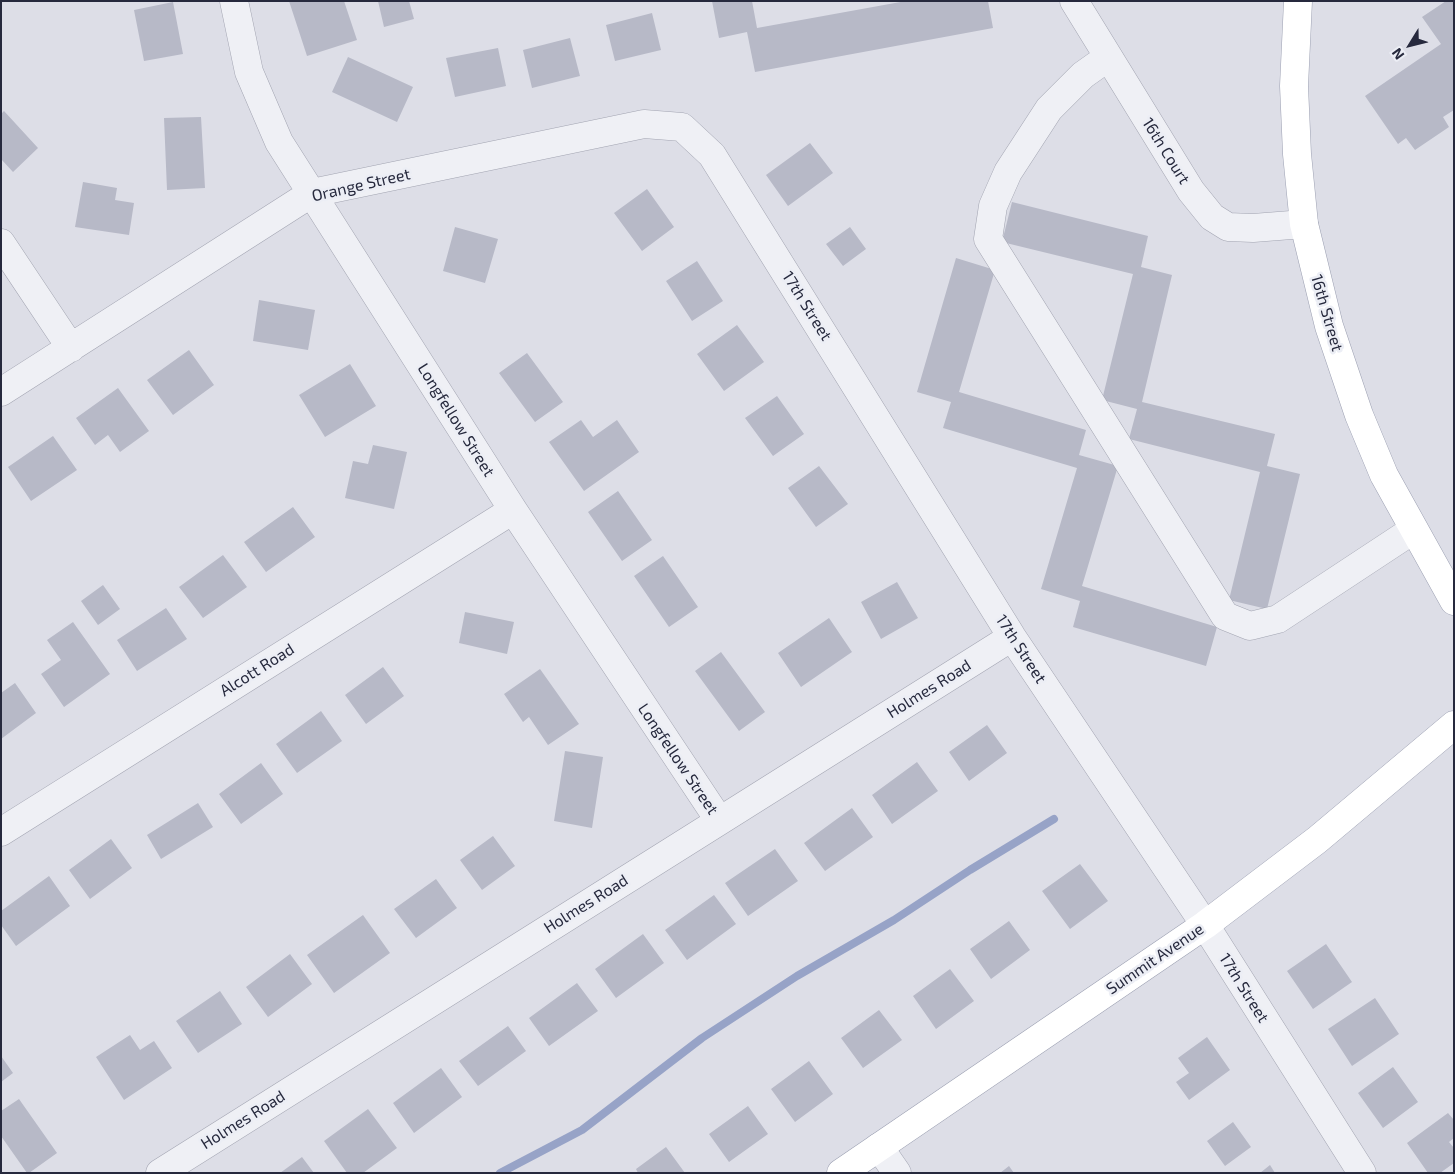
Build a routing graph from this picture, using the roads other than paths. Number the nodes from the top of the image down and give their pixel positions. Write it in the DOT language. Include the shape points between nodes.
graph roads {
  1 [pos="234,1"];
  2 [pos="1074,1"];
  3 [pos="1298,1"];
  4 [pos="1107,58"];
  5 [pos="682,127"];
  6 [pos="312,193"];
  7 [pos="1304,224"];
  8 [pos="1,243"];
  9 [pos="71,348"];
  10 [pos="1,392"];
  11 [pos="513,510"];
  12 [pos="1412,530"];
  13 [pos="1454,601"];
  14 [pos="1012,637"];
  15 [pos="1454,725"];
  16 [pos="719,820"];
  17 [pos="1,832"];
  18 [pos="1205,925"];
  19 [pos="879,1147"];
  20 [pos="160,1173"];
  21 [pos="841,1173"];
  22 [pos="896,1173"];
  23 [pos="1362,1173"];
  1 -- 6 [label="street, Longfellow Street" via="250,72 279,142"];
  2 -- 4 [label="street, 16th Court"];
  3 -- 7 [label="main road, 16th Street" via="1294,86"];
  4 -- 7 [label="street, 16th Court" via="1191,191 1212,217 1228,227"];
  4 -- 12 [label="street" via="1083,75 1049,109 1008,172 994,206 988,239 1225,616 1250,626 1278,619"];
  5 -- 6 [label="street, Orange Street" via="644,124"];
  5 -- 14 [label="street, 17th Street" via="712,155"];
  6 -- 9 [label="street, Orange Street"];
  6 -- 11 [label="street, Longfellow Street"];
  7 -- 12 [label="main road, 16th Street" via="1329,326 1359,415"];
  8 -- 9 [label="street"];
  9 -- 10 [label="street, Orange Street"];
  11 -- 16 [label="street, Longfellow Street"];
  11 -- 17 [label="street, Alcott Road"];
  12 -- 13 [label="main road, 16th Street"];
  14 -- 16 [label="street, Holmes Road"];
  14 -- 18 [label="street, 17th Street"];
  15 -- 18 [label="main road, Summit Avenue" via="1317,840"];
  16 -- 20 [label="street, Holmes Road"];
  18 -- 19 [label="main road, Summit Avenue"];
  18 -- 23 [label="street, 17th Street"];
  19 -- 21 [label="main road, Summit Avenue"];
  19 -- 22 [label="street"];
}
